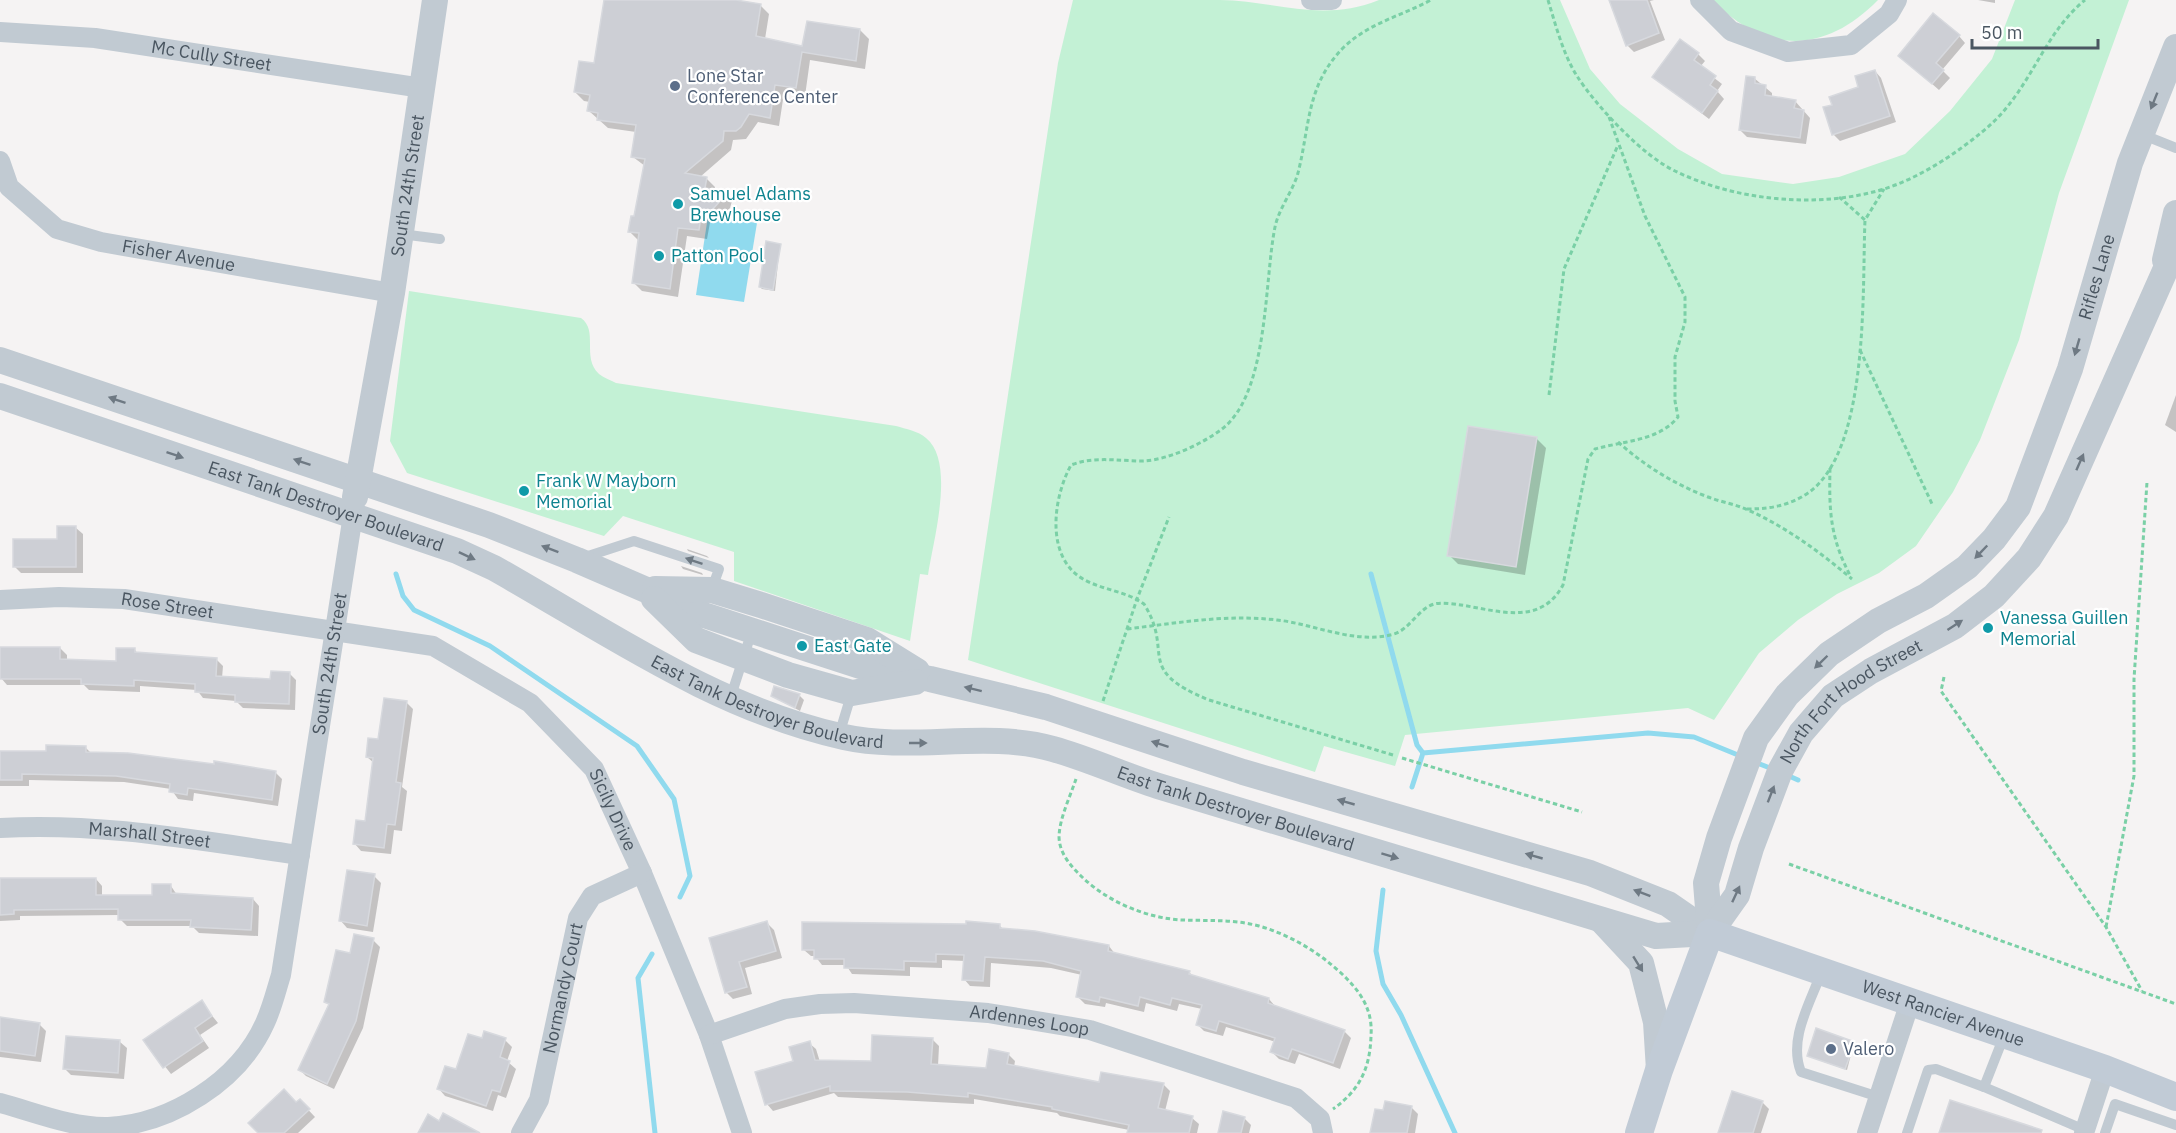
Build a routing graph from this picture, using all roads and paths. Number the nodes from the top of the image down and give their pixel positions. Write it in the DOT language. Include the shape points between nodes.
graph roads {
  1 [pos="1311,0"];
  2 [pos="1332,0"];
  3 [pos="1431,0"];
  4 [pos="1548,0"];
  5 [pos="1700,0"];
  6 [pos="1897,0"];
  7 [pos="2085,0"];
  8 [pos="436,1"];
  9 [pos="0,32"];
  10 [pos="2176,47"];
  11 [pos="422,88"];
  12 [pos="1609,117"];
  13 [pos="2141,134"];
  14 [pos="1619,144"];
  15 [pos="2176,147"];
  16 [pos="0,161"];
  17 [pos="1885,189"];
  18 [pos="1839,197"];
  19 [pos="2176,213"];
  20 [pos="1865,220"];
  21 [pos="400,234"];
  22 [pos="2176,234"];
  23 [pos="440,239"];
  24 [pos="2176,246"];
  25 [pos="2176,253"];
  26 [pos="2176,258"];
  27 [pos="2169,281"];
  28 [pos="392,293"];
  29 [pos="1859,349"];
  30 [pos="0,360"];
  31 [pos="1549,395"];
  32 [pos="0,396"];
  33 [pos="1618,442"];
  34 [pos="1830,467"];
  35 [pos="358,481"];
  36 [pos="2147,482"];
  37 [pos="1933,507"];
  38 [pos="2018,507"];
  39 [pos="1747,509"];
  40 [pos="353,515"];
  41 [pos="1169,517"];
  42 [pos="577,560"];
  43 [pos="1137,599"];
  44 [pos="0,600"];
  45 [pos="704,615"];
  46 [pos="1153,626"];
  47 [pos="1127,629"];
  48 [pos="335,630"];
  49 [pos="752,632"];
  50 [pos="859,667"];
  51 [pos="1944,677"];
  52 [pos="729,700"];
  53 [pos="1102,701"];
  54 [pos="839,736"];
  55 [pos="1393,755"];
  56 [pos="1402,758"];
  57 [pos="1076,779"];
  58 [pos="1582,812"];
  59 [pos="0,828"];
  60 [pos="300,855"];
  61 [pos="1790,864"];
  62 [pos="642,873"];
  63 [pos="1601,920"];
  64 [pos="2106,927"];
  65 [pos="1710,933"];
  66 [pos="1822,972"];
  67 [pos="2143,992"];
  68 [pos="1910,1002"];
  69 [pos="2176,1004"];
  70 [pos="709,1035"];
  71 [pos="2005,1035"];
  72 [pos="2105,1069"];
  73 [pos="1659,1070"];
  74 [pos="1984,1087"];
  75 [pos="1879,1097"];
  76 [pos="2176,1097"];
  77 [pos="2144,1099"];
  78 [pos="0,1103"];
  79 [pos="2176,1125"];
  80 [pos="1321,1126"];
  81 [pos="2085,1132"];
  82 [pos="520,1133"];
  83 [pos="742,1133"];
  84 [pos="1639,1133"];
  85 [pos="1867,1133"];
  86 [pos="1907,1133"];
  87 [pos="2105,1133"];
  1 -- 2 [label="street"];
  3 -- 43 [label="path" via="1374,24 1344,48 1320,80 1311,105 1298,173 1275,225 1255,372 1240,406 1224,427 1206,440 1146,461 1084,460 1071,465 1063,480 1058,549 1068,568 1083,580"];
  4 -- 12 [label="path" via="1576,75"];
  5 -- 6 [label="street" via="1731,31 1788,52 1851,45 1889,14"];
  7 -- 17 [label="path" via="2054,33 2011,105 1984,131 1955,153"];
  8 -- 11 [label="street, South 24th Street"];
  9 -- 11 [label="street, Mc Cully Street" via="95,38"];
  10 -- 13 [label="street, Rifles Lane, one-way"];
  11 -- 21 [label="street, South 24th Street"];
  12 -- 14 [label="path"];
  12 -- 18 [label="path" via="1673,171 1715,187 1752,195"];
  13 -- 15 [label="lane"];
  13 -- 38 [label="street, Rifles Lane, one-way" via="2070,369"];
  14 -- 31 [label="path" via="1564,269"];
  14 -- 33 [label="path" via="1645,216 1685,297 1685,322 1675,357 1678,417 1655,435"];
  16 -- 28 [label="street, Fisher Avenue" via="9,187 57,229 101,242"];
  17 -- 18 [label="path"];
  17 -- 20 [label="path"];
  18 -- 20 [label="path"];
  19 -- 27 [label="street"];
  20 -- 29 [label="path"];
  21 -- 23 [label="lane"];
  21 -- 28 [label="street, South 24th Street"];
  22 -- 27 [label="street"];
  24 -- 27 [label="street"];
  25 -- 27 [label="street"];
  26 -- 27 [label="street"];
  65 -- 27 [label="street, North Fort Hood Street, one-way" via="1737,895 1780,771 1801,732 1833,696 1954,626 1994,596 2029,558 2056,516"];
  28 -- 35 [label="street, South 24th Street"];
  29 -- 34 [label="path" via="1847,430"];
  29 -- 37 [label="path"];
  35 -- 30 [label="street, East Tank Destroyer Boulevard, one-way"];
  32 -- 40 [label="street, East Tank Destroyer Boulevard, one-way"];
  33 -- 39 [label="path" via="1642,464 1674,481"];
  33 -- 46 [label="path" via="1595,449 1588,459 1563,585 1557,597 1533,611 1516,613 1433,604 1394,634 1373,635 1242,618"];
  34 -- 39 [label="path" via="1809,492 1790,503 1770,509"];
  34 -- 39 [label="path" via="1832,529 1852,579 1782,528"];
  35 -- 40 [label="street, South 24th Street"];
  42 -- 35 [label="street, East Tank Destroyer Boulevard, one-way" via="489,525"];
  36 -- 64 [label="path" via="2134,680 2134,776"];
  38 -- 65 [label="street, North Fort Hood Street, one-way" via="1967,567 1829,654 1787,695 1756,738 1719,838 1706,883"];
  40 -- 48 [label="street, South 24th Street"];
  40 -- 52 [label="street, East Tank Destroyer Boulevard, one-way" via="494,568"];
  41 -- 43 [label="path"];
  42 -- 45 [label="street, East Tank Destroyer Boulevard"];
  45 -- 42 [label="lane, one-way" via="719,569 634,541"];
  43 -- 46 [label="path" via="1148,611"];
  43 -- 47 [label="path"];
  44 -- 48 [label="street, Rose Street" via="124,599"];
  45 -- 49 [label="street, East Tank Destroyer Boulevard"];
  46 -- 47 [label="path"];
  46 -- 55 [label="path" via="1161,666 1182,689"];
  47 -- 53 [label="path"];
  48 -- 60 [label="street, South 24th Street"];
  48 -- 62 [label="street, Sicily Drive" via="433,646 530,703 594,769"];
  49 -- 50 [label="street, East Tank Destroyer Boulevard"];
  49 -- 52 [label="lane"];
  50 -- 54 [label="lane"];
  65 -- 50 [label="street, East Tank Destroyer Boulevard, one-way" via="1668,903 1590,873 1243,772 1046,707 930,679"];
  51 -- 64 [label="path" via="1941,691"];
  52 -- 54 [label="street, East Tank Destroyer Boulevard"];
  54 -- 63 [label="street, East Tank Destroyer Boulevard, one-way" via="895,743 1004,743 1049,748 1154,784"];
  56 -- 58 [label="path"];
  57 -- 80 [label="path" via="1059,838 1069,864 1099,890 1117,902 1160,917 1239,922 1273,931 1318,954 1361,994 1372,1033 1366,1071"];
  59 -- 60 [label="street, Marshall Street" via="130,831"];
  60 -- 78 [label="street, South 24th Street" via="281,975 264,1024 241,1062 204,1093 155,1120 107,1127 73,1123"];
  61 -- 67 [label="path"];
  62 -- 70 [label="street, Sicily Drive"];
  62 -- 82 [label="street, Normandy Court" via="592,896 578,918 539,1101"];
  63 -- 65 [label="street, East Tank Destroyer Boulevard" via="1656,936"];
  63 -- 73 [label="street, one-way" via="1641,963 1656,1022"];
  64 -- 67 [label="path"];
  65 -- 66 [label="main road, West Rancier Avenue"];
  65 -- 73 [label="main road, North Fort Hood Street"];
  66 -- 68 [label="main road, West Rancier Avenue"];
  66 -- 75 [label="lane" via="1797,1037 1796,1059 1802,1072"];
  67 -- 69 [label="path"];
  68 -- 71 [label="main road, West Rancier Avenue"];
  68 -- 75 [label="street"];
  70 -- 80 [label="street, Ardennes Loop" via="785,1009 820,1004 988,1013 1090,1030 1296,1098"];
  70 -- 83 [label="street, Sicily Drive"];
  71 -- 72 [label="main road, West Rancier Avenue"];
  71 -- 74 [label="lane"];
  72 -- 77 [label="main road, West Rancier Avenue"];
  72 -- 81 [label="street"];
  73 -- 84 [label="main road, North Fort Hood Street"];
  74 -- 81 [label="lane"];
  74 -- 86 [label="lane" via="1936,1069 1928,1070"];
  75 -- 85 [label="street"];
  76 -- 77 [label="main road, West Rancier Avenue"];
  77 -- 79 [label="lane"];
  77 -- 87 [label="lane" via="2115,1104"];
}
